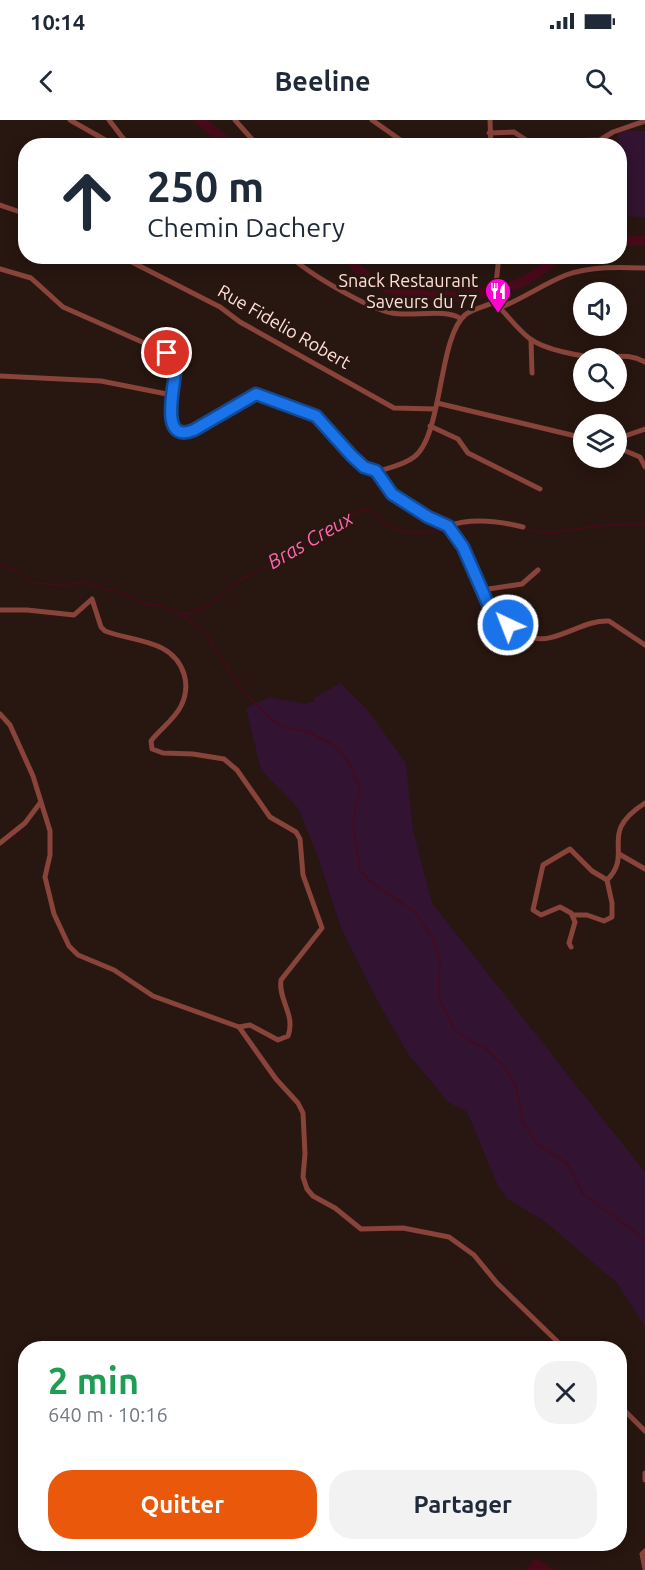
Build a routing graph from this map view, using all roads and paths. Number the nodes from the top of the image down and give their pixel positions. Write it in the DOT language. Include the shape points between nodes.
graph roads {
  1 [pos="70,120"];
  2 [pos="109,120"];
  3 [pos="235,120"];
  4 [pos="372,120"];
  5 [pos="490,120"];
  6 [pos="645,121"];
  7 [pos="489,133"];
  8 [pos="102,138"];
  9 [pos="123,138"];
  10 [pos="251,138"];
  11 [pos="398,138"];
  12 [pos="490,138"];
  13 [pos="523,138"];
  14 [pos="603,138"];
  15 [pos="0,205"];
  16 [pos="18,211"];
  17 [pos="136,264"];
  18 [pos="300,264"];
  19 [pos="499,264"];
  20 [pos="645,268"];
  21 [pos="0,269"];
  22 [pos="494,300"];
  23 [pos="499,308"];
  24 [pos="461,319"];
  25 [pos="531,340"];
  26 [pos="645,362"];
  27 [pos="532,373"];
  28 [pos="0,376"];
  29 [pos="172,394"];
  30 [pos="436,406"];
  31 [pos="430,426"];
  32 [pos="645,429"];
  33 [pos="627,435"];
  34 [pos="573,436"];
  35 [pos="627,452"];
  36 [pos="645,467"];
  37 [pos="376,471"];
  38 [pos="540,489"];
  39 [pos="448,526"];
  40 [pos="523,527"];
  41 [pos="538,570"];
  42 [pos="482,590"];
  43 [pos="0,610"];
  44 [pos="645,645"];
  45 [pos="0,714"];
  46 [pos="40,803"];
  47 [pos="645,803"];
  48 [pos="0,843"];
  49 [pos="619,854"];
  50 [pos="645,869"];
  51 [pos="607,880"];
  52 [pos="573,915"];
  53 [pos="571,947"];
  54 [pos="239,1027"];
  55 [pos="557,1341"];
  56 [pos="627,1413"];
  57 [pos="645,1431"];
  58 [pos="645,1473"];
  59 [pos="645,1479"];
  60 [pos="645,1551"];
  61 [pos="645,1569"];
  1 -- 8 [label="street"];
  2 -- 9 [label="street"];
  3 -- 10 [label="street"];
  4 -- 11 [label="street"];
  5 -- 7 [label="street"];
  6 -- 14 [label="street"];
  7 -- 12 [label="street"];
  7 -- 13 [label="street" via="514,132"];
  15 -- 16 [label="street"];
  17 -- 30 [label="street, Rue Fidelio Robert" via="220,307 394,408"];
  18 -- 24 [label="street" via="317,277 389,312 449,314"];
  19 -- 22 [label="street"];
  20 -- 23 [label="street" via="609,267 567,274 526,298"];
  21 -- 29 [label="street" via="32,278 63,307 167,353 175,370"];
  22 -- 23 [label="street"];
  22 -- 24 [label="street"];
  23 -- 25 [label="street"];
  24 -- 30 [label="street"];
  25 -- 26 [label="street" via="571,353 599,357 628,355"];
  25 -- 27 [label="street"];
  28 -- 29 [label="street" via="101,381"];
  29 -- 37 [label="street" via="172,423 181,432 194,430 256,394 308,411 324,422 364,467"];
  30 -- 31 [label="street"];
  30 -- 34 [label="street, Rue Fidelio Robert"];
  31 -- 37 [label="street" via="420,452 414,457"];
  31 -- 38 [label="street" via="458,439 468,453"];
  32 -- 33 [label="street"];
  35 -- 36 [label="street" via="640,457"];
  37 -- 39 [label="street" via="392,494"];
  39 -- 40 [label="street" via="490,521"];
  39 -- 42 [label="street" via="463,547"];
  41 -- 42 [label="street" via="522,584"];
  42 -- 44 [label="street" via="493,610 528,637 546,637 602,620 615,623"];
  43 -- 54 [label="street" via="74,615 92,600 105,631 170,652 185,676 184,700 151,741 153,749 224,759 237,770 270,818 296,832 303,875 322,928 281,980 281,994 290,1018 288,1036 278,1040 249,1025"];
  45 -- 46 [label="street" via="10,726 33,776"];
  46 -- 48 [label="street" via="25,823"];
  46 -- 54 [label="street" via="50,831 45,878 54,914 69,946 78,955 114,970 153,996"];
  47 -- 49 [label="street" via="630,813 618,829"];
  49 -- 50 [label="street"];
  49 -- 51 [label="street" via="617,867"];
  51 -- 52 [label="street" via="612,917 604,921"];
  51 -- 52 [label="street" via="570,849 543,865 533,910 543,915 560,907"];
  52 -- 53 [label="street"];
  54 -- 55 [label="street" via="303,1113 303,1177 313,1196 361,1229 403,1228 449,1237 474,1255"];
  56 -- 57 [label="street"];
  58 -- 59 [label="street"];
  60 -- 61 [label="street"];
}
